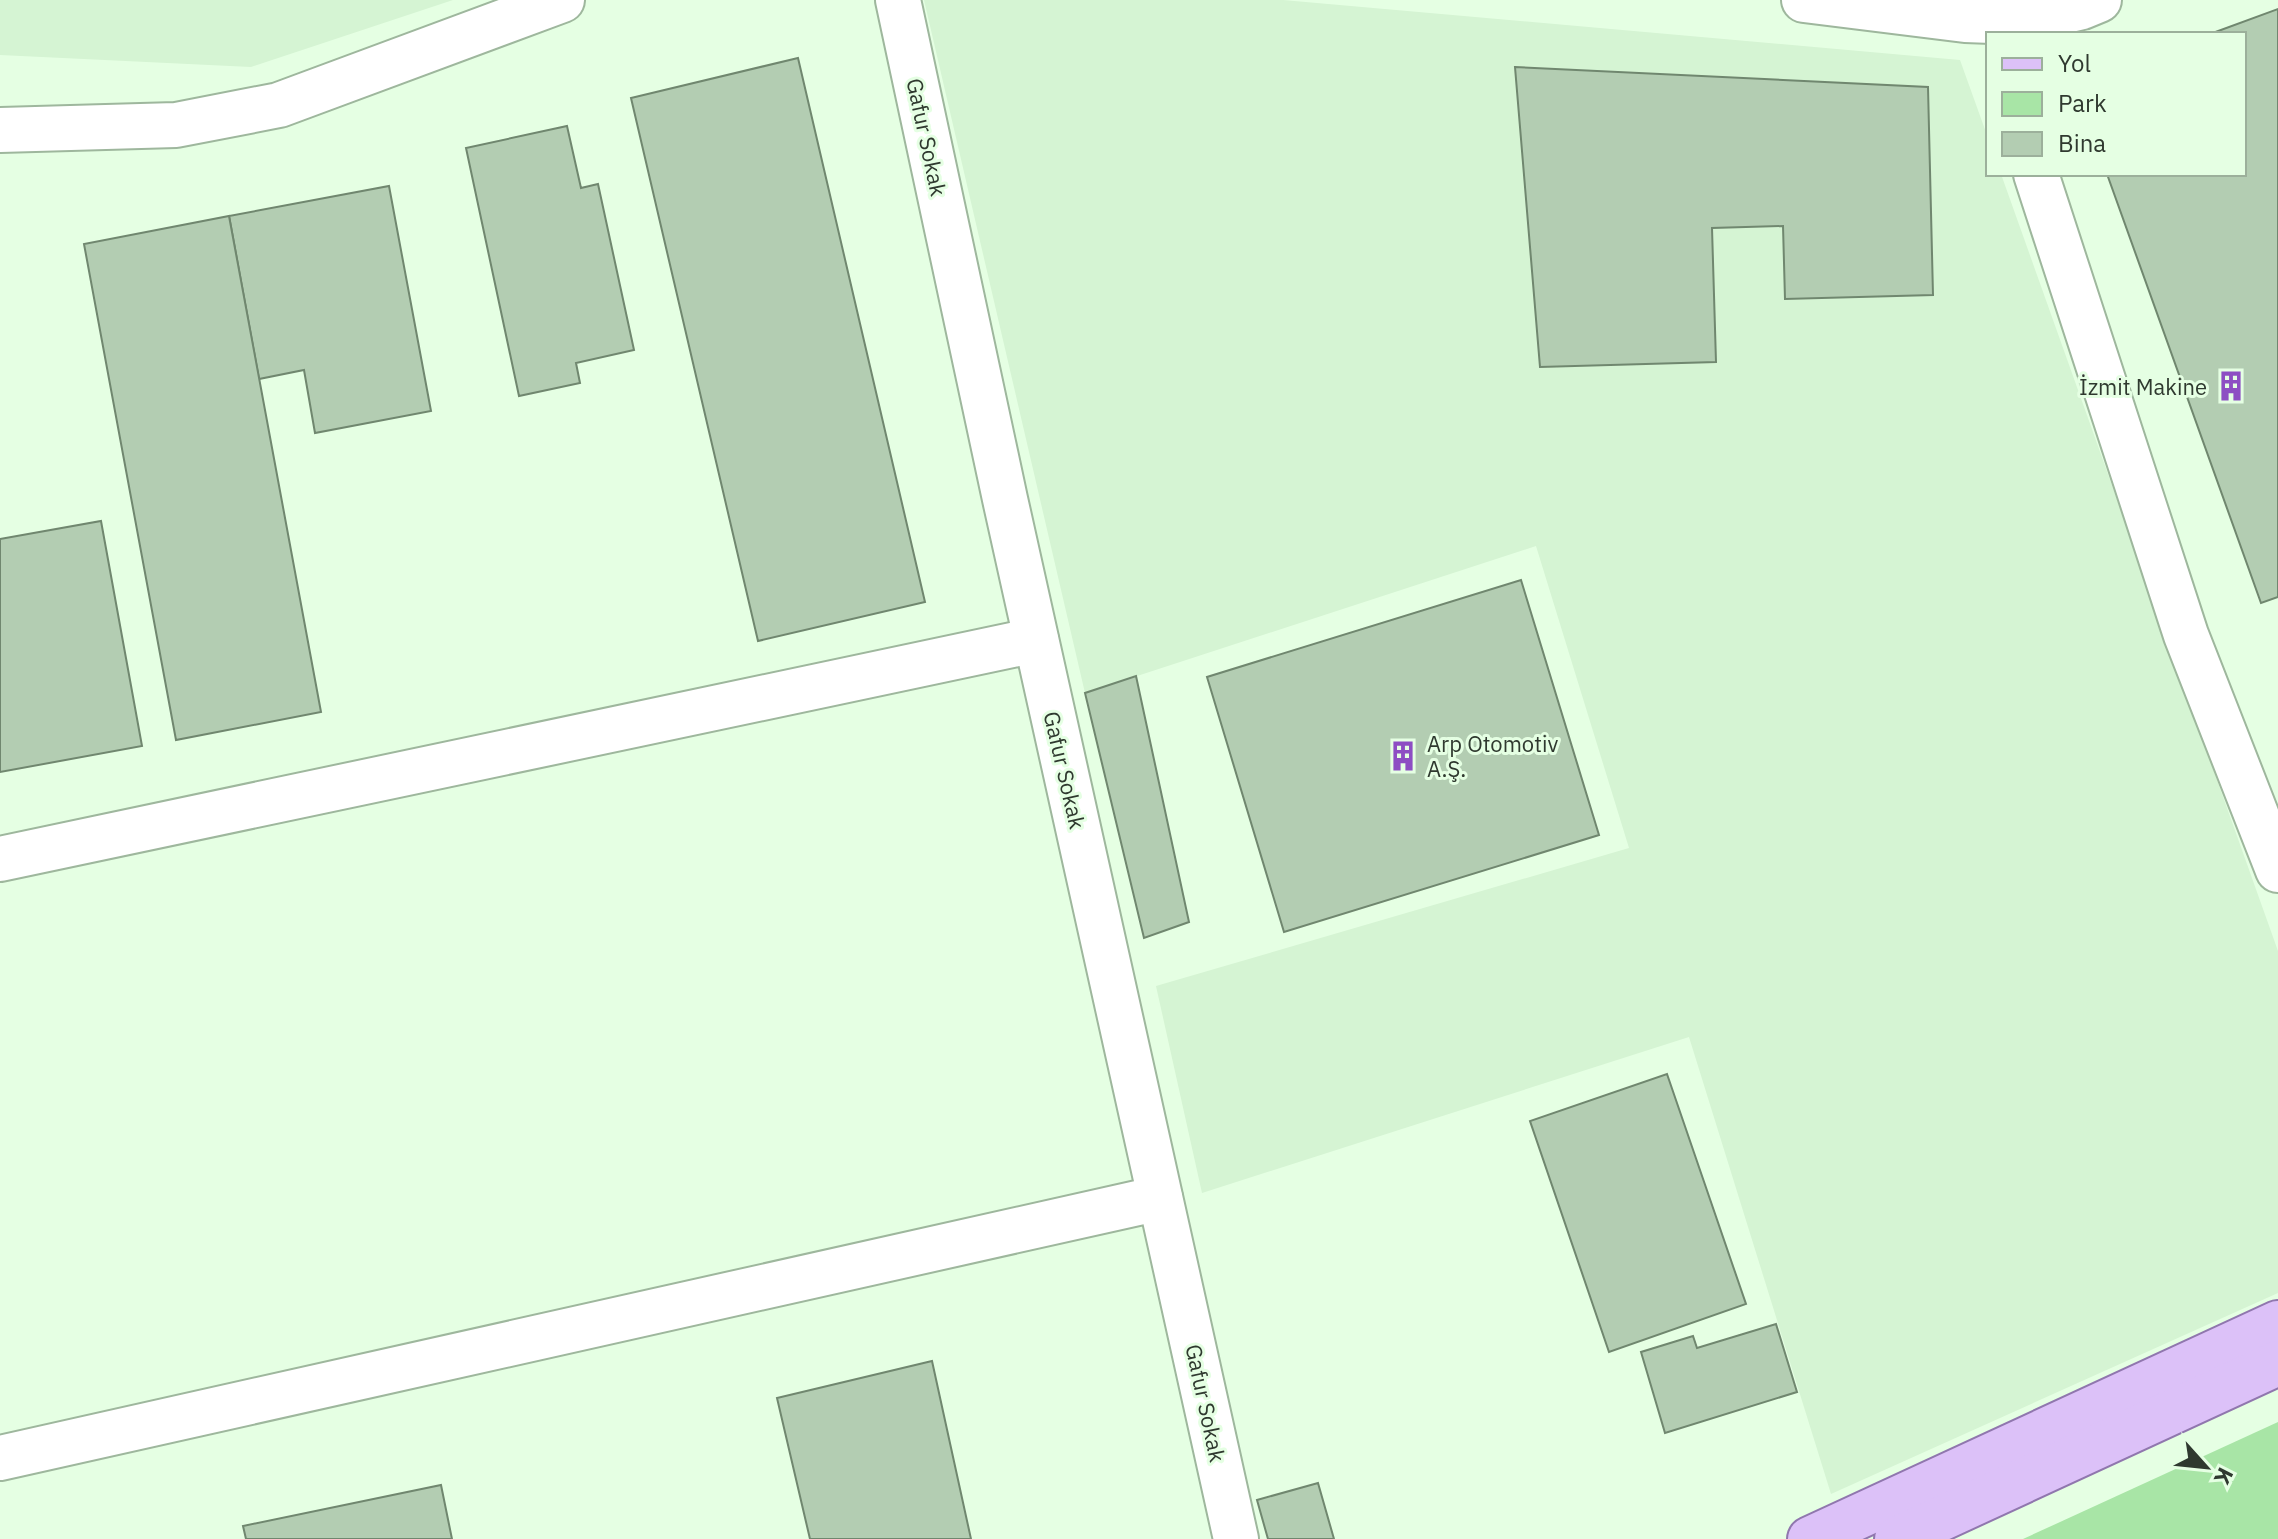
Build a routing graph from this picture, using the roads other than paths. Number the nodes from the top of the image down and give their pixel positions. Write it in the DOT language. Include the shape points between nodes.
graph roads {
  1 [pos="562,0"];
  2 [pos="898,0"];
  3 [pos="1804,0"];
  4 [pos="2099,0"];
  5 [pos="1989,27"];
  6 [pos="0,130"];
  7 [pos="2037,176"];
  8 [pos="1036,640"];
  9 [pos="0,859"];
  10 [pos="2278,870"];
  11 [pos="1160,1198"];
  12 [pos="2278,1323"];
  13 [pos="2278,1363"];
  14 [pos="0,1458"];
  15 [pos="1236,1539"];
  16 [pos="1810,1539"];
  17 [pos="1897,1539"];
  1 -- 6 [label="street" via="279,105 176,125"];
  2 -- 8 [label="street, Gafur Sokak"];
  3 -- 5 [label="street"];
  4 -- 5 [label="street"];
  7 -- 10 [label="street" via="2186,635"];
  8 -- 9 [label="street"];
  8 -- 11 [label="street, Gafur Sokak"];
  11 -- 14 [label="street"];
  11 -- 15 [label="street, Gafur Sokak"];
  12 -- 16 [label="main road"];
  13 -- 17 [label="main road"];
}
